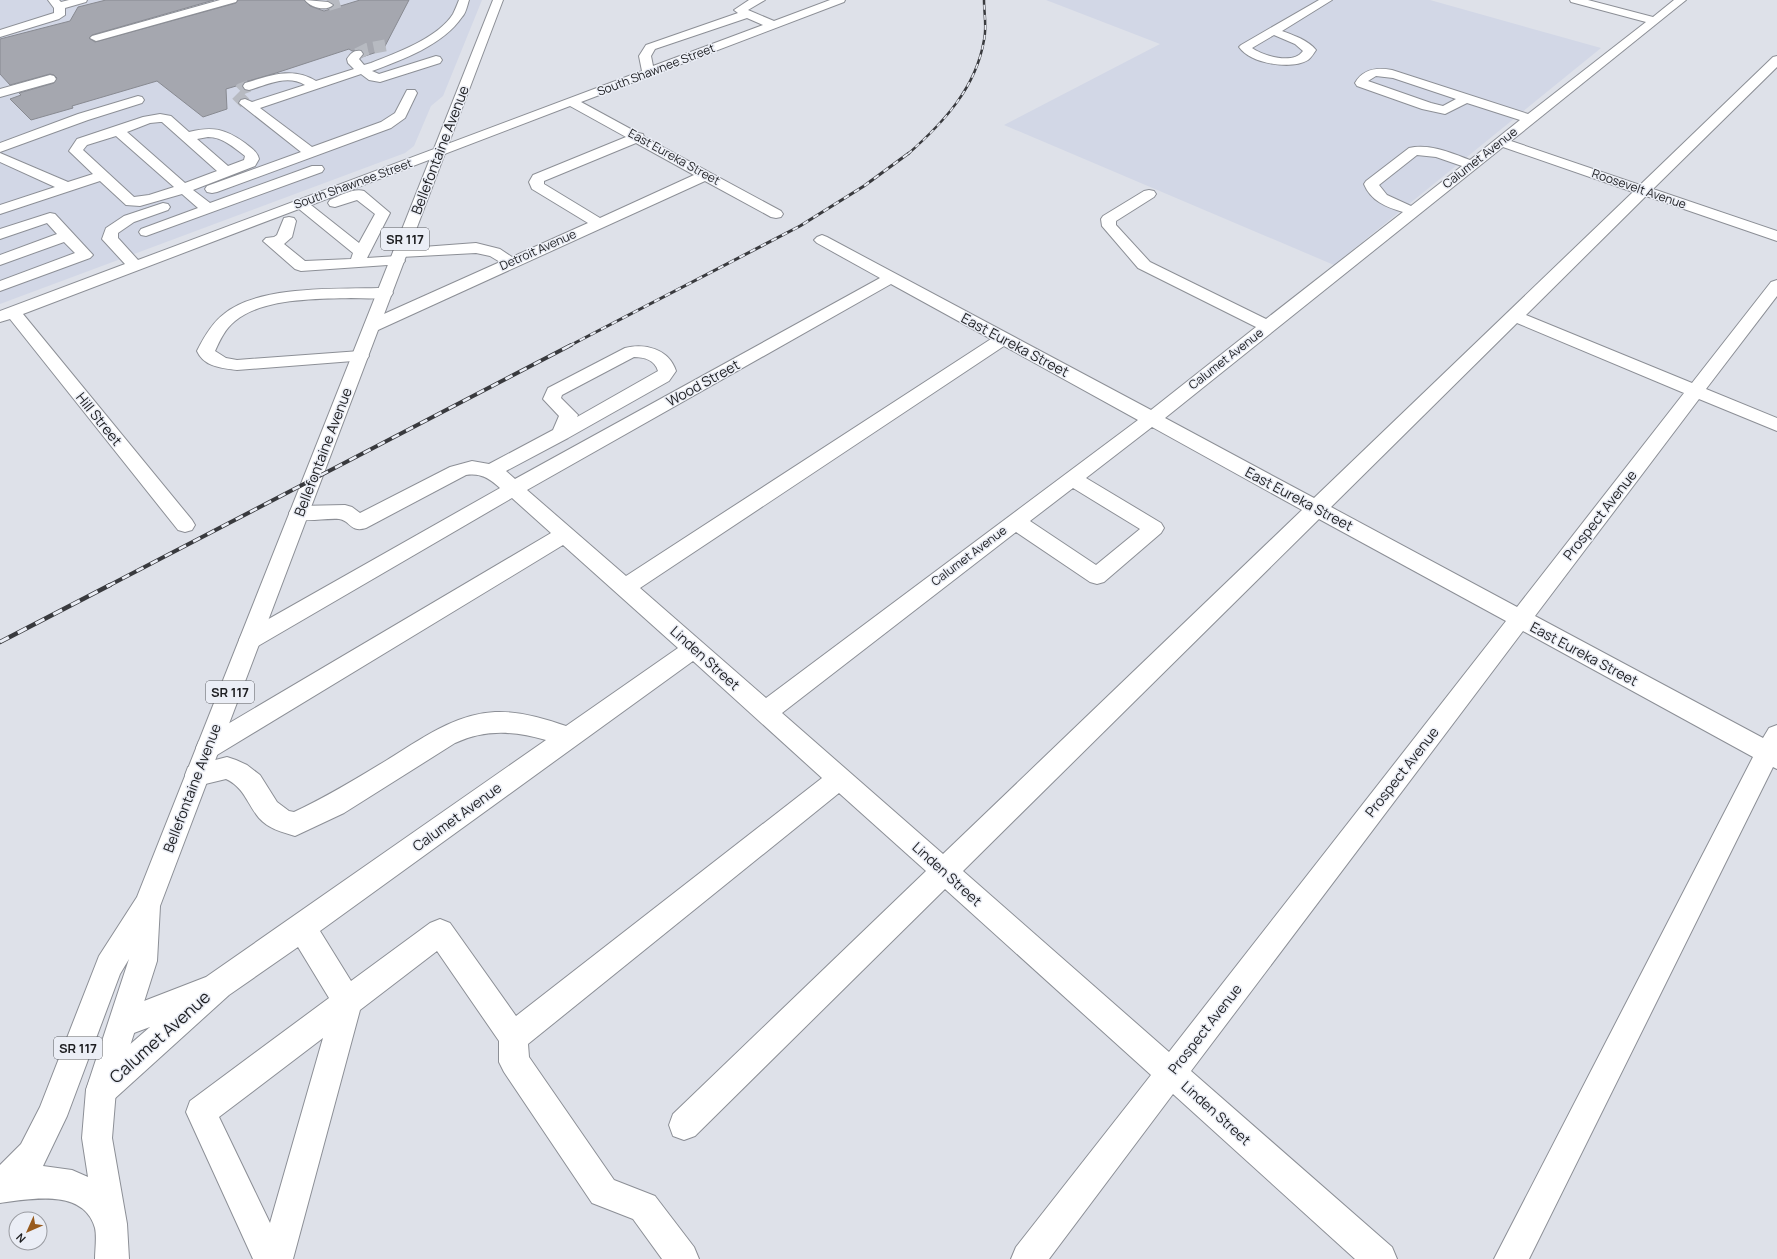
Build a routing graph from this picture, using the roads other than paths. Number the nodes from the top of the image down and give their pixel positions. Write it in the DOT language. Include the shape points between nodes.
graph roads {
  1 [pos="82,0"];
  2 [pos="232,0"];
  3 [pos="310,0"];
  4 [pos="464,0"];
  5 [pos="498,0"];
  6 [pos="760,0"];
  7 [pos="840,0"];
  8 [pos="1327,0"];
  9 [pos="1575,0"];
  10 [pos="1681,0"];
  11 [pos="56,3"];
  12 [pos="328,5"];
  13 [pos="747,14"];
  14 [pos="1655,21"];
  15 [pos="773,25"];
  16 [pos="1273,31"];
  17 [pos="0,34"];
  18 [pos="96,38"];
  19 [pos="393,44"];
  20 [pos="414,49"];
  21 [pos="358,54"];
  22 [pos="436,60"];
  23 [pos="1777,60"];
  24 [pos="362,70"];
  25 [pos="648,72"];
  26 [pos="50,78"];
  27 [pos="314,85"];
  28 [pos="249,86"];
  29 [pos="0,93"];
  30 [pos="411,93"];
  31 [pos="1466,99"];
  32 [pos="138,100"];
  33 [pos="263,102"];
  34 [pos="571,102"];
  35 [pos="1530,119"];
  36 [pos="118,130"];
  37 [pos="187,137"];
  38 [pos="638,137"];
  39 [pos="1501,142"];
  40 [pos="324,147"];
  41 [pos="0,148"];
  42 [pos="310,152"];
  43 [pos="439,152"];
  44 [pos="0,158"];
  45 [pos="1472,165"];
  46 [pos="317,169"];
  47 [pos="227,172"];
  48 [pos="103,175"];
  49 [pos="706,175"];
  50 [pos="67,187"];
  51 [pos="1643,191"];
  52 [pos="187,192"];
  53 [pos="1149,194"];
  54 [pos="306,208"];
  55 [pos="208,209"];
  56 [pos="0,210"];
  57 [pos="1413,211"];
  58 [pos="776,214"];
  59 [pos="598,223"];
  60 [pos="146,232"];
  61 [pos="0,234"];
  62 [pos="66,236"];
  63 [pos="1777,236"];
  64 [pos="822,240"];
  65 [pos="399,257"];
  66 [pos="359,258"];
  67 [pos="0,260"];
  68 [pos="510,262"];
  69 [pos="135,266"];
  70 [pos="891,278"];
  71 [pos="1777,285"];
  72 [pos="0,286"];
  73 [pos="385,293"];
  74 [pos="6,315"];
  75 [pos="1514,316"];
  76 [pos="372,326"];
  77 [pos="1267,326"];
  78 [pos="1004,339"];
  79 [pos="360,356"];
  80 [pos="1695,391"];
  81 [pos="1151,419"];
  82 [pos="1777,425"];
  83 [pos="561,434"];
  84 [pos="490,471"];
  85 [pos="1072,478"];
  86 [pos="514,488"];
  87 [pos="1316,509"];
  88 [pos="299,513"];
  89 [pos="1015,521"];
  90 [pos="185,525"];
  91 [pos="566,534"];
  92 [pos="626,587"];
  93 [pos="1520,619"];
  94 [pos="250,640"];
  95 [pos="694,648"];
  96 [pos="765,712"];
  97 [pos="568,737"];
  98 [pos="208,748"];
  99 [pos="1774,749"];
  100 [pos="197,775"];
  101 [pos="840,778"];
  102 [pos="944,871"];
  103 [pos="147,905"];
  104 [pos="302,928"];
  105 [pos="219,985"];
  106 [pos="348,1002"];
  107 [pos="123,1023"];
  108 [pos="513,1037"];
  109 [pos="1171,1073"];
  110 [pos="100,1090"];
  111 [pos="684,1125"];
  112 [pos="1,1187"];
  113 [pos="111,1224"];
  114 [pos="113,1258"];
  115 [pos="270,1259"];
  116 [pos="276,1259"];
  117 [pos="682,1259"];
  118 [pos="1028,1259"];
  119 [pos="1380,1259"];
  120 [pos="1511,1259"];
  1 -- 11 [label="street"];
  2 -- 18 [label="street"];
  3 -- 12 [label="street" via="316,4"];
  4 -- 20 [label="street" via="460,12 450,24"];
  5 -- 43 [label="street, Bellefontaine Avenue / SR 117"];
  6 -- 13 [label="street" via="740,10"];
  7 -- 15 [label="street, South Shawnee Street" via="815,5"];
  8 -- 16 [label="street"];
  9 -- 14 [label="street"];
  10 -- 14 [label="street, Calumet Avenue"];
  11 -- 17 [label="street" via="60,12 55,17"];
  13 -- 15 [label="street"];
  13 -- 25 [label="street" via="650,47 645,56"];
  14 -- 35 [label="street, Calumet Avenue"];
  15 -- 25 [label="street, South Shawnee Street"];
  19 -- 20 [label="street"];
  20 -- 24 [label="street"];
  21 -- 24 [label="street" via="353,61"];
  22 -- 24 [label="street" via="384,77 373,77"];
  23 -- 51 [label="street"];
  24 -- 27 [label="street"];
  25 -- 34 [label="street, South Shawnee Street"];
  26 -- 29 [label="street"];
  27 -- 28 [label="street" via="301,77 291,75"];
  27 -- 33 [label="street"];
  30 -- 40 [label="street" via="403,111 393,120 375,130"];
  31 -- 31 [label="street" via="1381,72 1370,73 1361,83 1445,110"];
  31 -- 35 [label="street"];
  32 -- 41 [label="street" via="83,117"];
  33 -- 40 [label="street"];
  33 -- 42 [label="street" via="247,105"];
  34 -- 38 [label="street, East Eureka Street"];
  34 -- 43 [label="street, South Shawnee Street"];
  35 -- 39 [label="street, Calumet Avenue"];
  36 -- 37 [label="street" via="160,118 166,119"];
  36 -- 48 [label="street" via="82,142 76,150"];
  36 -- 52 [label="street"];
  37 -- 47 [label="street"];
  37 -- 47 [label="street" via="204,132 221,133 251,154 250,163"];
  38 -- 49 [label="street, East Eureka Street"];
  38 -- 59 [label="street" via="538,178 536,182 537,186"];
  39 -- 45 [label="street, Calumet Avenue"];
  39 -- 51 [label="street, Roosevelt Avenue"];
  40 -- 42 [label="street"];
  42 -- 52 [label="street"];
  43 -- 54 [label="street, South Shawnee Street"];
  43 -- 65 [label="street, Bellefontaine Avenue / SR 117"];
  44 -- 50 [label="street"];
  45 -- 57 [label="street, Calumet Avenue"];
  45 -- 57 [label="street" via="1442,154 1414,151 1371,184 1372,190 1387,201"];
  46 -- 55 [label="street"];
  47 -- 52 [label="street"];
  48 -- 50 [label="street"];
  48 -- 52 [label="street" via="131,202"];
  49 -- 58 [label="street, East Eureka Street"];
  49 -- 59 [label="street, Detroit Avenue"];
  50 -- 56 [label="street"];
  51 -- 63 [label="street, Roosevelt Avenue"];
  51 -- 75 [label="street"];
  52 -- 55 [label="street"];
  52 -- 69 [label="street" via="111,231 110,239"];
  53 -- 77 [label="street" via="1108,219 1109,226 1144,265"];
  54 -- 66 [label="street"];
  54 -- 66 [label="street" via="359,194 383,213"];
  54 -- 66 [label="street" via="289,221 284,237 271,241 301,266"];
  54 -- 69 [label="street, South Shawnee Street"];
  55 -- 60 [label="street"];
  57 -- 77 [label="street, Calumet Avenue"];
  59 -- 68 [label="street, Detroit Avenue"];
  61 -- 62 [label="street" via="50,217"];
  62 -- 67 [label="street"];
  62 -- 72 [label="street" via="84,255"];
  64 -- 70 [label="street, East Eureka Street"];
  65 -- 66 [label="street"];
  65 -- 68 [label="street" via="476,248 495,252"];
  65 -- 73 [label="street, Bellefontaine Avenue / SR 117"];
  68 -- 76 [label="street, Detroit Avenue"];
  69 -- 74 [label="street, South Shawnee Street"];
  70 -- 78 [label="street, East Eureka Street"];
  70 -- 86 [label="street, Wood Street"];
  71 -- 80 [label="street, Prospect Avenue"];
  73 -- 76 [label="street, Bellefontaine Avenue / SR 117"];
  73 -- 79 [label="street" via="338,294 257,302 235,312 223,323 214,333 206,351 208,356 222,363 237,365"];
  74 -- 90 [label="street, Hill Street"];
  75 -- 80 [label="street"];
  75 -- 87 [label="street"];
  76 -- 79 [label="street, Bellefontaine Avenue / SR 117"];
  77 -- 81 [label="street, Calumet Avenue"];
  78 -- 81 [label="street, East Eureka Street"];
  78 -- 92 [label="street"];
  79 -- 88 [label="street, Bellefontaine Avenue / SR 117"];
  80 -- 82 [label="street"];
  80 -- 93 [label="street, Prospect Avenue"];
  81 -- 85 [label="street, Calumet Avenue"];
  81 -- 87 [label="street, East Eureka Street"];
  83 -- 83 [label="street" via="663,377 668,371 665,364 650,352 631,352 554,392 552,399 569,415"];
  83 -- 84 [label="street"];
  84 -- 86 [label="street, Linden Street" via="495,472"];
  84 -- 88 [label="street" via="478,467 464,468 359,523 345,512"];
  85 -- 89 [label="street, Calumet Avenue"];
  85 -- 89 [label="street" via="1154,528 1097,576"];
  86 -- 91 [label="street, Linden Street"];
  86 -- 94 [label="street, Wood Street"];
  87 -- 93 [label="street, East Eureka Street"];
  87 -- 102 [label="street"];
  88 -- 94 [label="street, Bellefontaine Avenue / SR 117"];
  89 -- 96 [label="street, Calumet Avenue"];
  91 -- 92 [label="street, Linden Street"];
  91 -- 98 [label="street"];
  92 -- 95 [label="street, Linden Street"];
  93 -- 99 [label="street, East Eureka Street"];
  93 -- 109 [label="street, Prospect Avenue"];
  94 -- 98 [label="street, Bellefontaine Avenue / SR 117"];
  95 -- 96 [label="street, Linden Street"];
  95 -- 97 [label="street, Calumet Avenue"];
  96 -- 101 [label="street, Linden Street"];
  97 -- 100 [label="street" via="512,722 484,723 465,729 447,736 335,804 296,824 282,821 268,810 251,783 238,773 227,768"];
  97 -- 104 [label="street, Calumet Avenue"];
  98 -- 100 [label="street, Bellefontaine Avenue / SR 117"];
  99 -- 120 [label="street"];
  100 -- 103 [label="street, Bellefontaine Avenue / SR 117"];
  101 -- 102 [label="street, Linden Street"];
  101 -- 108 [label="street"];
  102 -- 109 [label="street, Linden Street"];
  102 -- 111 [label="street"];
  103 -- 107 [label="street, Bellefontaine Avenue / SR 117" via="143,961"];
  103 -- 112 [label="street, Bellefontaine Avenue / SR 117" via="109,966 52,1116 32,1155"];
  104 -- 105 [label="street, Calumet Avenue"];
  104 -- 106 [label="street"];
  105 -- 107 [label="street, Calumet Avenue"];
  105 -- 110 [label="street, Calumet Avenue"];
  106 -- 108 [label="street" via="440,932"];
  106 -- 115 [label="street" via="201,1112"];
  106 -- 116 [label="street"];
  107 -- 110 [label="street, Bellefontaine Avenue / SR 117"];
  108 -- 117 [label="street" via="514,1062 603,1192 644,1207"];
  109 -- 118 [label="street, Prospect Avenue"];
  109 -- 119 [label="street, Linden Street"];
  110 -- 113 [label="street, Bellefontaine Avenue / SR 117" via="97,1138"];
  112 -- 113 [label="street" via="44,1182 72,1186 97,1200"];
  113 -- 114 [label="street, SR 117"];
}
